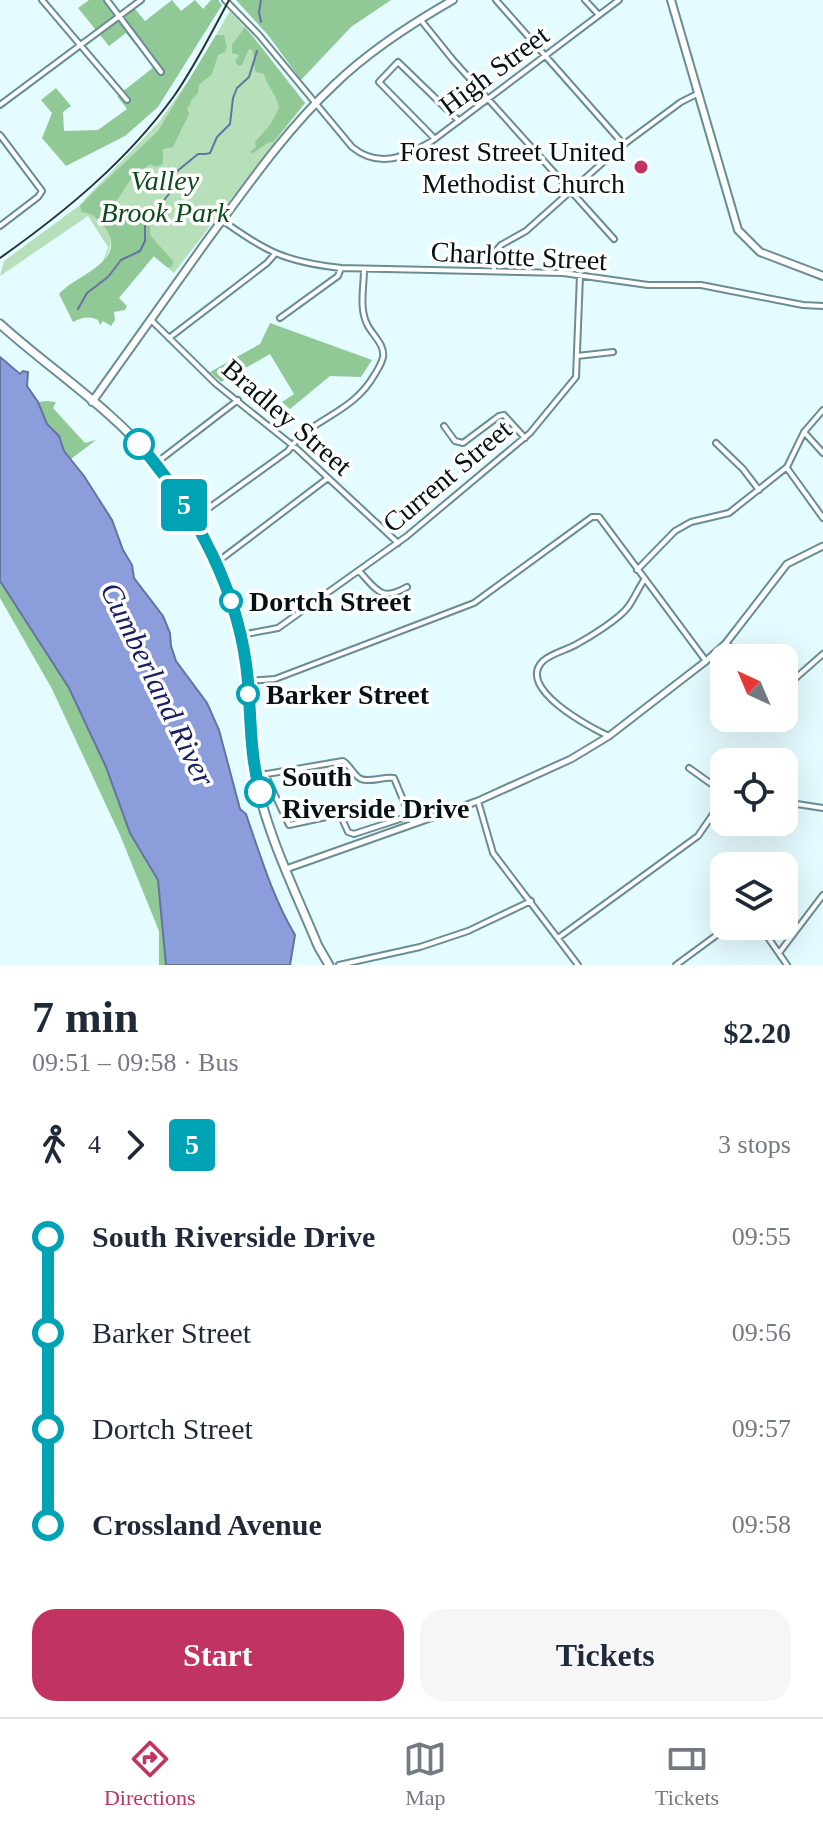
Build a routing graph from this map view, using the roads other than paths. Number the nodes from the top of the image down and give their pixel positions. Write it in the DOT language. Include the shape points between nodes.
graph roads {
  1 [pos="42,0"];
  2 [pos="107,0"];
  3 [pos="141,0"];
  4 [pos="225,0"];
  5 [pos="453,0"];
  6 [pos="496,0"];
  7 [pos="585,0"];
  8 [pos="619,0"];
  9 [pos="671,0"];
  10 [pos="120,15"];
  11 [pos="599,15"];
  12 [pos="420,19"];
  13 [pos="81,45"];
  14 [pos="544,57"];
  15 [pos="161,72"];
  16 [pos="697,94"];
  17 [pos="488,99"];
  18 [pos="127,100"];
  19 [pos="0,105"];
  20 [pos="314,105"];
  21 [pos="459,121"];
  22 [pos="0,135"];
  23 [pos="436,139"];
  24 [pos="624,145"];
  25 [pos="571,191"];
  26 [pos="222,220"];
  27 [pos="0,226"];
  28 [pos="614,239"];
  29 [pos="274,254"];
  30 [pos="341,268"];
  31 [pos="364,269"];
  32 [pos="494,271"];
  33 [pos="580,275"];
  34 [pos="823,276"];
  35 [pos="823,306"];
  36 [pos="280,318"];
  37 [pos="151,319"];
  38 [pos="0,324"];
  39 [pos="169,338"];
  40 [pos="613,352"];
  41 [pos="577,356"];
  42 [pos="238,400"];
  43 [pos="92,402"];
  44 [pos="823,410"];
  45 [pos="444,426"];
  46 [pos="804,432"];
  47 [pos="525,438"];
  48 [pos="716,443"];
  49 [pos="292,445"];
  50 [pos="823,453"];
  51 [pos="156,463"];
  52 [pos="787,467"];
  53 [pos="328,478"];
  54 [pos="759,490"];
  55 [pos="823,518"];
  56 [pos="193,520"];
  57 [pos="398,543"];
  58 [pos="823,546"];
  59 [pos="216,563"];
  60 [pos="637,570"];
  61 [pos="359,571"];
  62 [pos="644,580"];
  63 [pos="407,587"];
  64 [pos="241,635"];
  65 [pos="726,643"];
  66 [pos="823,654"];
  67 [pos="706,661"];
  68 [pos="798,676"];
  69 [pos="248,681"];
  70 [pos="609,736"];
  71 [pos="689,768"];
  72 [pos="265,774"];
  73 [pos="255,776"];
  74 [pos="710,785"];
  75 [pos="478,801"];
  76 [pos="798,804"];
  77 [pos="823,808"];
  78 [pos="409,816"];
  79 [pos="710,818"];
  80 [pos="413,824"];
  81 [pos="286,869"];
  82 [pos="823,895"];
  83 [pos="531,901"];
  84 [pos="558,938"];
  85 [pos="710,940"];
  86 [pos="770,940"];
  87 [pos="779,953"];
  88 [pos="329,965"];
  89 [pos="339,965"];
  90 [pos="578,965"];
  91 [pos="676,965"];
  92 [pos="787,965"];
  1 -- 13 [label="street"];
  2 -- 10 [label="street"];
  3 -- 10 [label="street"];
  4 -- 20 [label="street, High Street"];
  5 -- 12 [label="main road"];
  6 -- 14 [label="street"];
  7 -- 11 [label="street"];
  8 -- 11 [label="street, High Street"];
  9 -- 16 [label="main road"];
  10 -- 13 [label="street"];
  10 -- 15 [label="street"];
  11 -- 14 [label="street, High Street"];
  12 -- 17 [label="street"];
  12 -- 20 [label="main road"];
  13 -- 18 [label="street"];
  13 -- 19 [label="street"];
  14 -- 17 [label="street, High Street"];
  14 -- 24 [label="street"];
  16 -- 24 [label="street"];
  16 -- 34 [label="main road" via="738,230 760,252"];
  17 -- 21 [label="street, High Street"];
  17 -- 25 [label="street"];
  20 -- 23 [label="street, High Street" via="352,147 373,159 394,159"];
  20 -- 26 [label="main road"];
  21 -- 23 [label="street, High Street"];
  21 -- 23 [label="street" via="398,62 379,82"];
  22 -- 27 [label="street" via="42,191"];
  24 -- 25 [label="street"];
  25 -- 28 [label="street"];
  25 -- 32 [label="street" via="497,249"];
  26 -- 29 [label="street, Charlotte Street"];
  26 -- 37 [label="main road"];
  29 -- 30 [label="street, Charlotte Street"];
  29 -- 39 [label="street"];
  30 -- 31 [label="street, Charlotte Street"];
  30 -- 36 [label="street" via="338,276"];
  31 -- 32 [label="street, Charlotte Street"];
  31 -- 49 [label="street" via="363,313 382,347 382,361 360,397"];
  32 -- 33 [label="street, Charlotte Street"];
  33 -- 35 [label="street, Charlotte Street" via="731,288"];
  33 -- 41 [label="street, Current Street"];
  37 -- 39 [label="street, Bradley Street"];
  37 -- 43 [label="main road"];
  38 -- 43 [label="highway"];
  39 -- 42 [label="street, Bradley Street"];
  40 -- 41 [label="street"];
  41 -- 47 [label="street, Current Street" via="574,380"];
  42 -- 49 [label="street, Bradley Street"];
  42 -- 51 [label="street"];
  43 -- 51 [label="highway"];
  44 -- 46 [label="street"];
  45 -- 47 [label="street" via="463,443 504,415"];
  46 -- 50 [label="street"];
  46 -- 52 [label="street"];
  47 -- 57 [label="street, Current Street"];
  48 -- 54 [label="street"];
  49 -- 53 [label="street, Bradley Street"];
  49 -- 56 [label="street"];
  51 -- 56 [label="highway"];
  52 -- 54 [label="street"];
  52 -- 55 [label="street"];
  53 -- 57 [label="street, Bradley Street"];
  53 -- 59 [label="street"];
  54 -- 60 [label="street" via="729,513 675,531"];
  56 -- 59 [label="highway"];
  57 -- 61 [label="street, Current Street"];
  58 -- 65 [label="street" via="787,564"];
  59 -- 64 [label="highway"];
  60 -- 62 [label="street"];
  60 -- 69 [label="street" via="599,517 592,517 474,603 275,679"];
  61 -- 63 [label="street" via="385,595"];
  61 -- 64 [label="street, Current Street" via="278,628"];
  62 -- 67 [label="street"];
  62 -- 70 [label="street" via="626,610 543,661 538,670 537,680 549,697 581,723"];
  64 -- 69 [label="highway"];
  65 -- 67 [label="street"];
  66 -- 68 [label="street"];
  67 -- 70 [label="street"];
  69 -- 73 [label="highway"];
  70 -- 75 [label="street"];
  71 -- 74 [label="street"];
  72 -- 73 [label="street"];
  72 -- 78 [label="street" via="343,761 358,778 394,778"];
  72 -- 78 [label="street" via="289,825 340,814 354,834"];
  73 -- 81 [label="highway"];
  75 -- 80 [label="street"];
  75 -- 83 [label="street" via="493,853"];
  76 -- 77 [label="street"];
  78 -- 80 [label="street"];
  79 -- 84 [label="street" via="698,836"];
  80 -- 81 [label="street"];
  81 -- 88 [label="highway"];
  82 -- 87 [label="street"];
  83 -- 84 [label="street"];
  83 -- 89 [label="street" via="420,947"];
  84 -- 90 [label="street"];
  85 -- 91 [label="street"];
  86 -- 87 [label="street"];
  87 -- 92 [label="street"];
}
